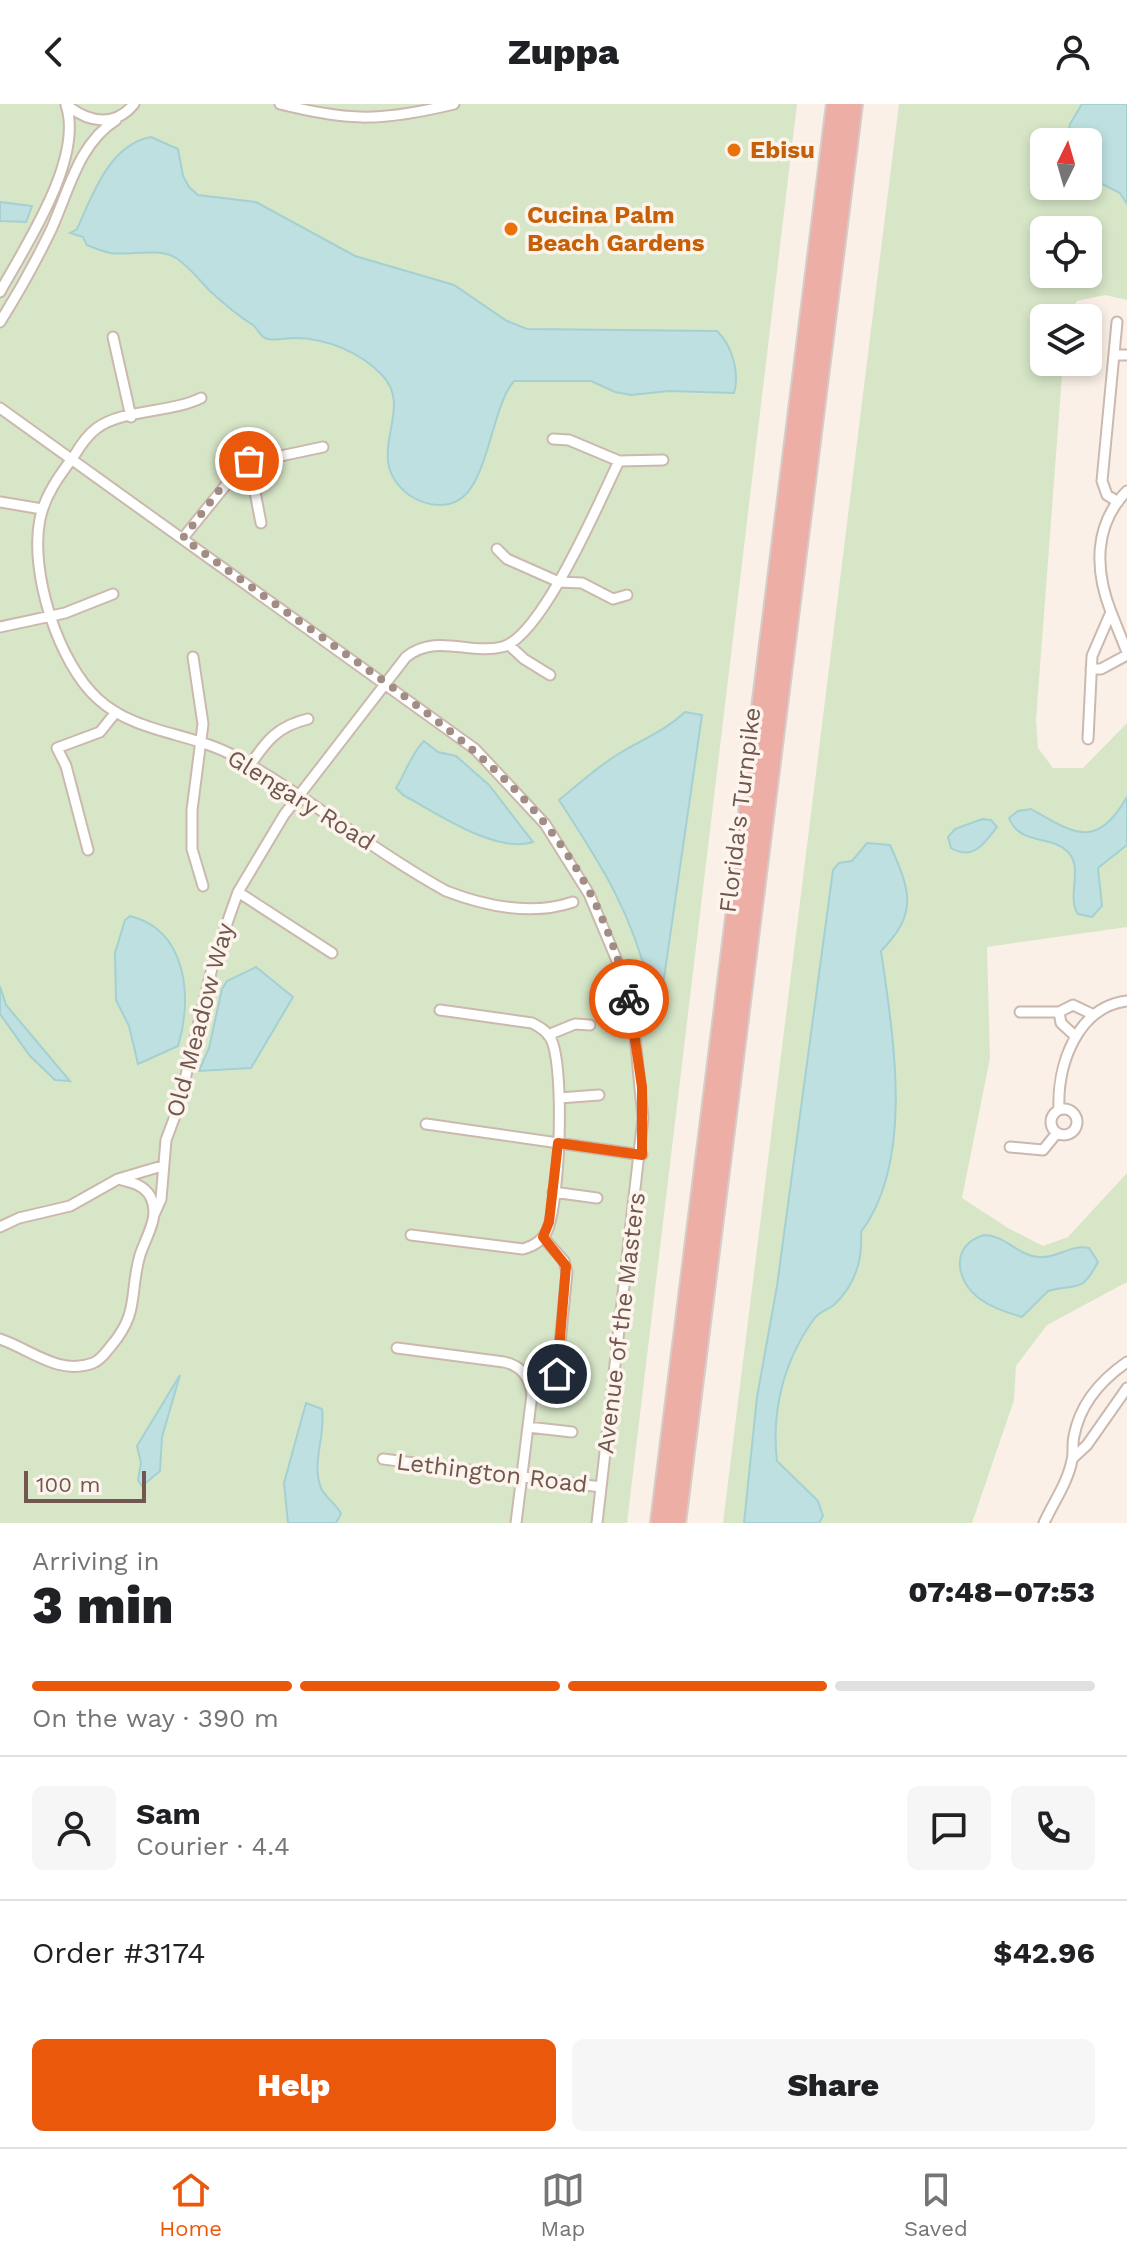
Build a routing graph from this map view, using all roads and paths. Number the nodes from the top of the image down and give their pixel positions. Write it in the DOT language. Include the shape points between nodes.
graph roads {
  1 [pos="66,104"];
  2 [pos="134,104"];
  3 [pos="280,104"];
  4 [pos="454,104"];
  5 [pos="836,104"];
  6 [pos="853,104"];
  7 [pos="116,120"];
  8 [pos="0,292"];
  9 [pos="0,322"];
  10 [pos="1117,322"];
  11 [pos="113,337"];
  12 [pos="1114,355"];
  13 [pos="1127,355"];
  14 [pos="201,398"];
  15 [pos="0,408"];
  16 [pos="131,417"];
  17 [pos="553,439"];
  18 [pos="323,447"];
  19 [pos="71,459"];
  20 [pos="663,460"];
  21 [pos="249,461"];
  22 [pos="619,461"];
  23 [pos="1127,491"];
  24 [pos="0,502"];
  25 [pos="1118,502"];
  26 [pos="42,509"];
  27 [pos="261,523"];
  28 [pos="183,538"];
  29 [pos="497,549"];
  30 [pos="559,582"];
  31 [pos="113,594"];
  32 [pos="627,595"];
  33 [pos="1111,612"];
  34 [pos="50,614"];
  35 [pos="0,627"];
  36 [pos="509,645"];
  37 [pos="1127,654"];
  38 [pos="193,657"];
  39 [pos="1091,669"];
  40 [pos="550,675"];
  41 [pos="385,682"];
  42 [pos="116,712"];
  43 [pos="308,719"];
  44 [pos="1088,739"];
  45 [pos="199,740"];
  46 [pos="250,765"];
  47 [pos="298,796"];
  48 [pos="88,850"];
  49 [pos="203,886"];
  50 [pos="238,892"];
  51 [pos="573,902"];
  52 [pos="332,953"];
  53 [pos="1127,1001"];
  54 [pos="440,1010"];
  55 [pos="1020,1012"];
  56 [pos="1059,1012"];
  57 [pos="1092,1014"];
  58 [pos="590,1025"];
  59 [pos="548,1035"];
  60 [pos="1075,1036"];
  61 [pos="599,1095"];
  62 [pos="559,1098"];
  63 [pos="1059,1110"];
  64 [pos="426,1124"];
  65 [pos="1057,1133"];
  66 [pos="558,1143"];
  67 [pos="1010,1147"];
  68 [pos="642,1155"];
  69 [pos="162,1166"];
  70 [pos="118,1179"];
  71 [pos="553,1192"];
  72 [pos="597,1198"];
  73 [pos="154,1215"];
  74 [pos="0,1227"];
  75 [pos="411,1235"];
  76 [pos="543,1237"];
  77 [pos="0,1339"];
  78 [pos="397,1348"];
  79 [pos="1127,1362"];
  80 [pos="1127,1388"];
  81 [pos="532,1394"];
  82 [pos="528,1427"];
  83 [pos="572,1432"];
  84 [pos="1073,1458"];
  85 [pos="383,1459"];
  86 [pos="522,1477"];
  87 [pos="601,1487"];
  88 [pos="516,1523"];
  89 [pos="597,1523"];
  90 [pos="660,1523"];
  91 [pos="676,1523"];
  92 [pos="1044,1523"];
  1 -- 7 [label="street" via="93,120"];
  1 -- 8 [label="street" via="70,145"];
  2 -- 7 [label="street"];
  3 -- 4 [label="street" via="376,120"];
  5 -- 90 [label="highway, Florida's Turnpike"];
  6 -- 91 [label="highway, Florida's Turnpike"];
  7 -- 9 [label="street" via="99,130 85,149 50,230"];
  10 -- 12 [label="street"];
  11 -- 16 [label="street"];
  12 -- 13 [label="street"];
  12 -- 25 [label="street" via="1102,481 1107,495"];
  14 -- 16 [label="street, Glengary Road"];
  15 -- 19 [label="street, Avenue of the Masters"];
  16 -- 19 [label="street, Glengary Road" via="94,429"];
  17 -- 22 [label="street" via="569,440"];
  18 -- 21 [label="street"];
  19 -- 26 [label="street, Glengary Road"];
  19 -- 28 [label="street, Avenue of the Masters"];
  20 -- 22 [label="street"];
  21 -- 27 [label="street"];
  21 -- 28 [label="street" via="233,472"];
  22 -- 30 [label="street"];
  23 -- 25 [label="street"];
  24 -- 26 [label="street"];
  25 -- 33 [label="street" via="1099,555 1099,580"];
  26 -- 34 [label="street, Glengary Road" via="38,562"];
  28 -- 41 [label="street, Avenue of the Masters"];
  29 -- 30 [label="street" via="507,559"];
  30 -- 32 [label="street" via="582,583 613,599"];
  30 -- 36 [label="street" via="527,630"];
  31 -- 34 [label="street"];
  33 -- 37 [label="street"];
  33 -- 39 [label="street" via="1093,650"];
  34 -- 35 [label="street"];
  34 -- 42 [label="street, Glengary Road" via="75,671"];
  36 -- 40 [label="street"];
  36 -- 41 [label="street, Old Meadow Way" via="428,645 406,657"];
  37 -- 39 [label="street"];
  38 -- 45 [label="street" via="202,714"];
  39 -- 44 [label="street"];
  41 -- 47 [label="street, Old Meadow Way"];
  41 -- 68 [label="street, Avenue of the Masters" via="452,730 506,778 559,842 589,894 610,939 633,1016 642,1087"];
  42 -- 45 [label="street, Glengary Road"];
  42 -- 48 [label="street" via="100,732 57,748"];
  43 -- 46 [label="street" via="285,724"];
  45 -- 46 [label="street, Glengary Road"];
  45 -- 49 [label="street" via="192,835"];
  46 -- 47 [label="street, Glengary Road"];
  47 -- 50 [label="street, Old Meadow Way"];
  47 -- 51 [label="street, Glengary Road" via="429,882 464,898 534,909"];
  50 -- 52 [label="street"];
  50 -- 69 [label="street, Old Meadow Way" via="214,960"];
  53 -- 57 [label="street"];
  54 -- 59 [label="street" via="527,1022"];
  55 -- 56 [label="street"];
  56 -- 57 [label="street" via="1073,1005"];
  56 -- 60 [label="street" via="1061,1023"];
  57 -- 60 [label="street"];
  58 -- 59 [label="street" via="575,1024"];
  59 -- 62 [label="street"];
  60 -- 63 [label="street"];
  61 -- 62 [label="street"];
  62 -- 66 [label="street"];
  63 -- 65 [label="street" via="1052,1119"];
  63 -- 65 [label="street" via="1072,1112 1077,1124 1070,1134"];
  64 -- 66 [label="street"];
  65 -- 67 [label="street" via="1043,1150"];
  66 -- 68 [label="street"];
  66 -- 71 [label="street"];
  68 -- 87 [label="street, Avenue of the Masters"];
  69 -- 70 [label="street"];
  69 -- 73 [label="street, Old Meadow Way" via="161,1199"];
  70 -- 73 [label="street" via="147,1192"];
  70 -- 74 [label="street" via="70,1206"];
  71 -- 72 [label="street"];
  71 -- 76 [label="street"];
  73 -- 77 [label="street, Old Meadow Way" via="140,1255 129,1320 98,1360 56,1364"];
  75 -- 76 [label="street" via="517,1250"];
  76 -- 81 [label="street" via="566,1266 557,1374"];
  78 -- 81 [label="street" via="510,1363 528,1377"];
  79 -- 84 [label="street" via="1101,1383 1084,1407 1074,1434"];
  80 -- 84 [label="street"];
  81 -- 82 [label="street"];
  82 -- 83 [label="street"];
  82 -- 86 [label="street"];
  84 -- 92 [label="street"];
  85 -- 86 [label="street, Lethington Road"];
  86 -- 87 [label="street, Lethington Road"];
  86 -- 88 [label="street"];
  87 -- 89 [label="street, Avenue of the Masters"];
}
